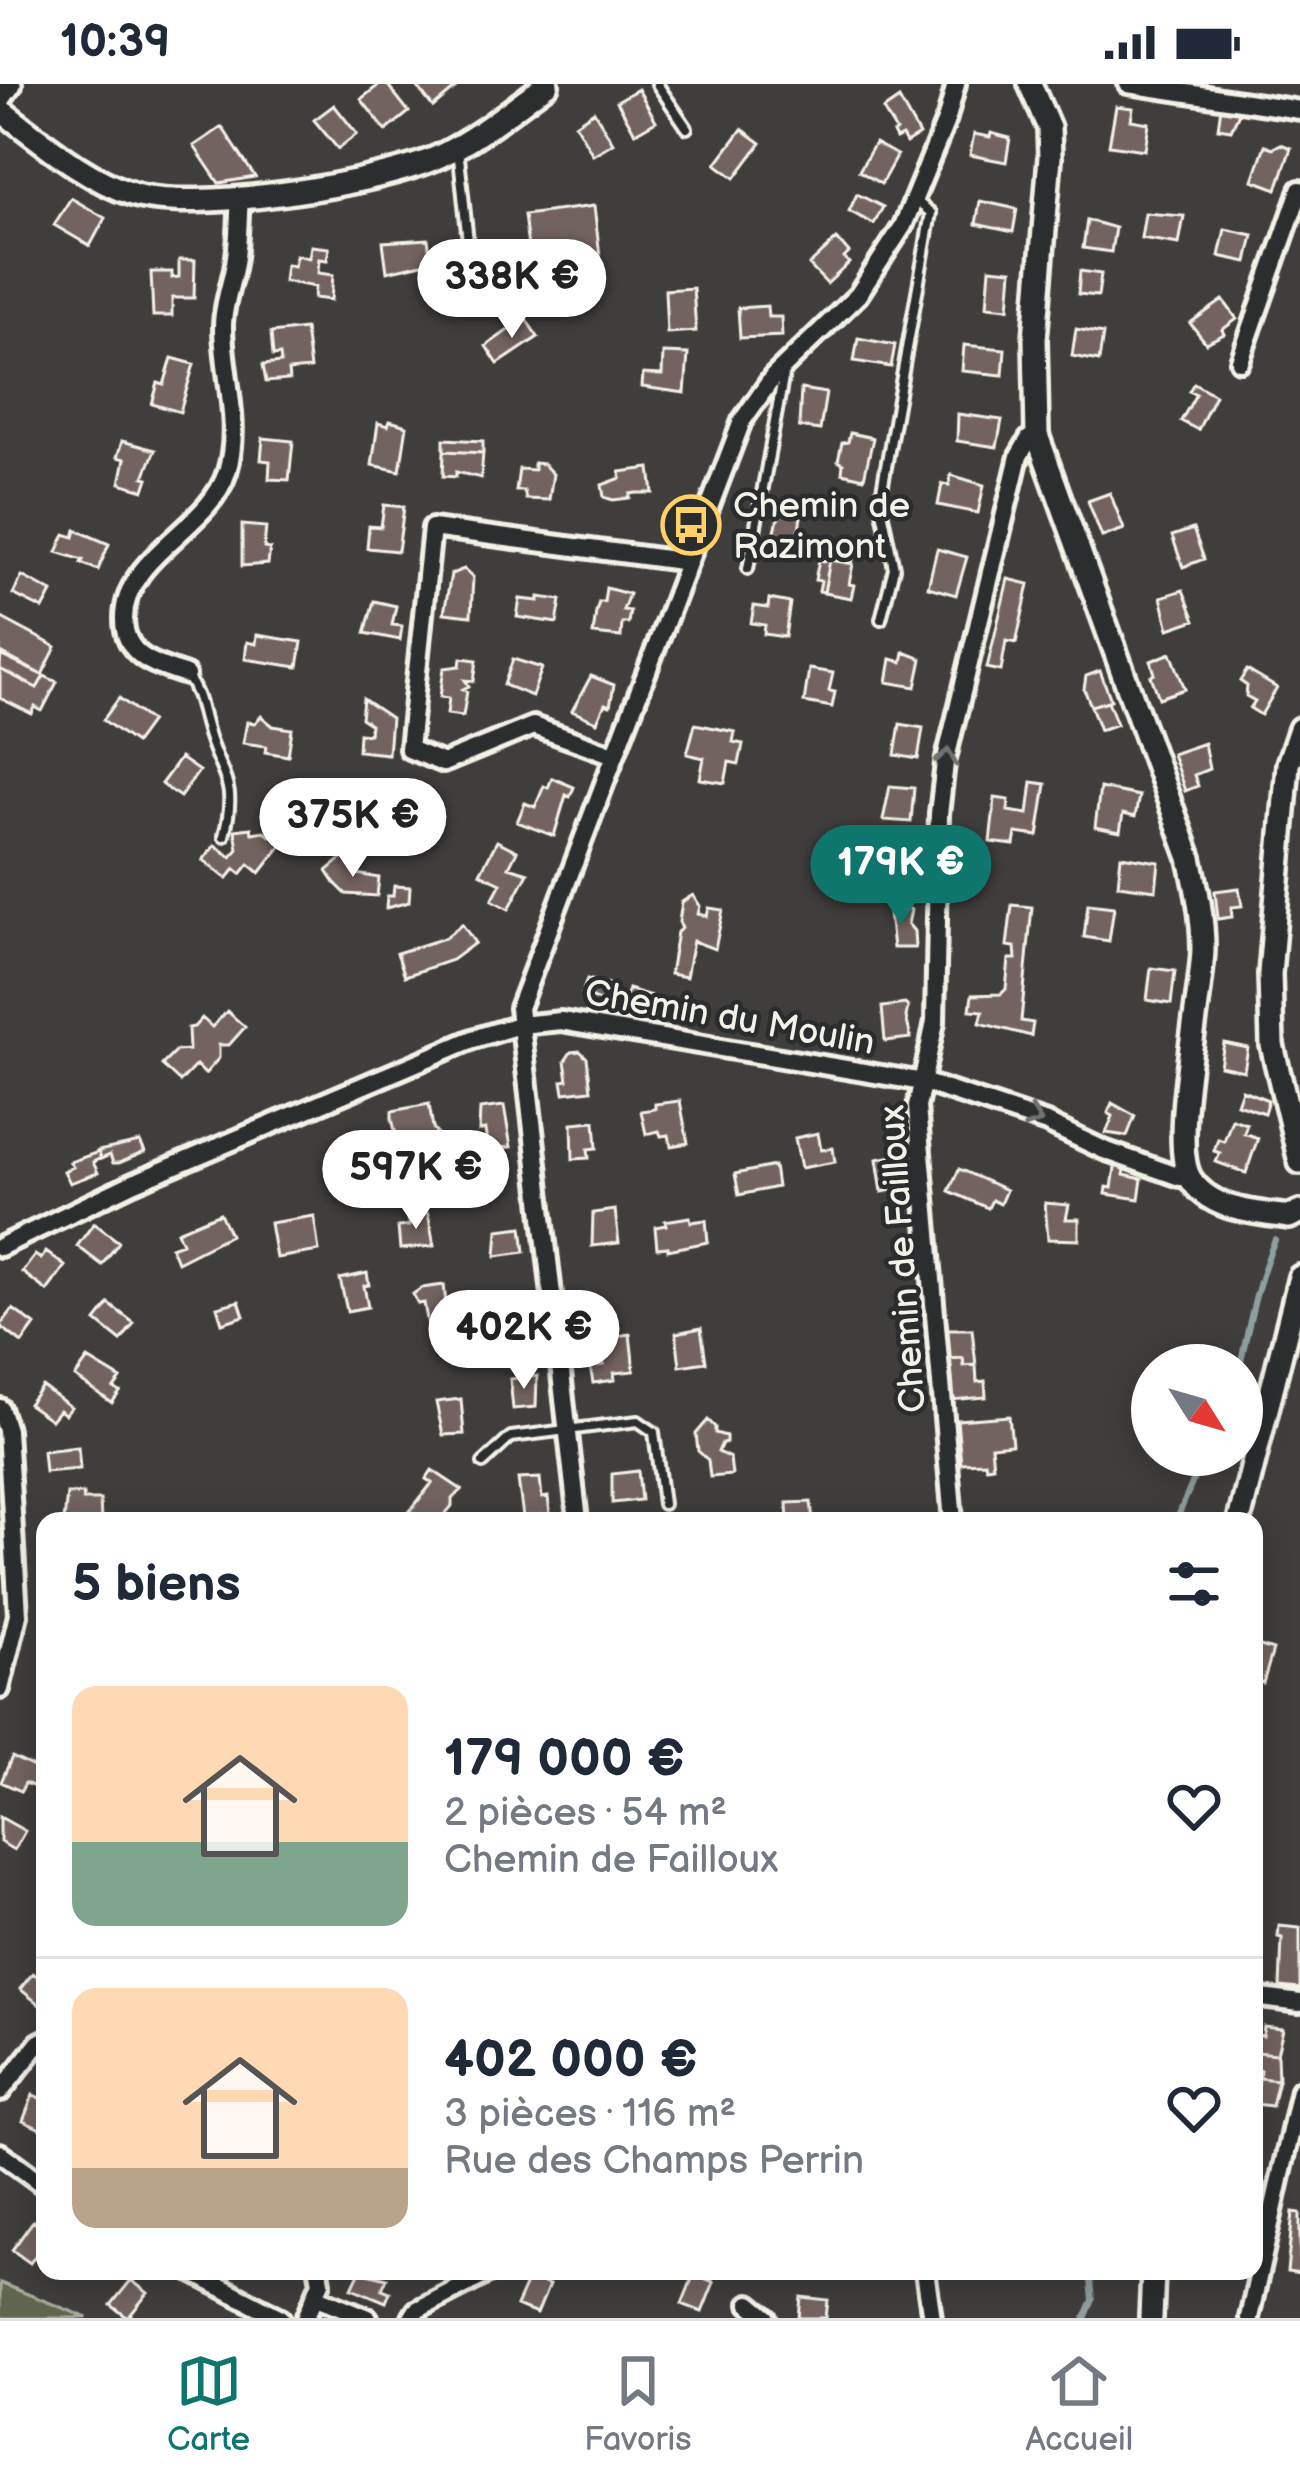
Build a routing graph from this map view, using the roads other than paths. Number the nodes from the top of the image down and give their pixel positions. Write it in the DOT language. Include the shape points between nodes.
graph roads {
  1 [pos="10,84"];
  2 [pos="547,84"];
  3 [pos="657,84"];
  4 [pos="956,84"];
  5 [pos="1032,84"];
  6 [pos="1128,84"];
  7 [pos="0,98"];
  8 [pos="0,110"];
  9 [pos="1300,110"];
  10 [pos="687,128"];
  11 [pos="458,147"];
  12 [pos="1300,190"];
  13 [pos="240,199"];
  14 [pos="914,200"];
  15 [pos="474,298"];
  16 [pos="1240,361"];
  17 [pos="785,365"];
  18 [pos="1037,436"];
  19 [pos="688,562"];
  20 [pos="748,569"];
  21 [pos="881,619"];
  22 [pos="186,675"];
  23 [pos="1300,729"];
  24 [pos="614,755"];
  25 [pos="224,836"];
  26 [pos="520,1025"];
  27 [pos="923,1082"];
  28 [pos="1300,1162"];
  29 [pos="1189,1176"];
  30 [pos="1300,1212"];
  31 [pos="0,1247"];
  32 [pos="1300,1277"];
  33 [pos="0,1408"];
  34 [pos="568,1429"];
  35 [pos="483,1463"];
  36 [pos="663,1504"];
  37 [pos="577,1512"];
  38 [pos="952,1512"];
  39 [pos="1241,1512"];
  40 [pos="8,1529"];
  41 [pos="0,1689"];
  42 [pos="1263,1998"];
  43 [pos="1300,2002"];
  44 [pos="36,2050"];
  45 [pos="1300,2090"];
  46 [pos="0,2092"];
  47 [pos="0,2153"];
  48 [pos="36,2179"];
  49 [pos="1263,2259"];
  50 [pos="207,2280"];
  51 [pos="321,2280"];
  52 [pos="474,2280"];
  53 [pos="927,2280"];
  54 [pos="1153,2280"];
  55 [pos="1258,2280"];
  56 [pos="315,2296"];
  57 [pos="750,2303"];
  58 [pos="281,2318"];
  59 [pos="306,2318"];
  60 [pos="368,2318"];
  61 [pos="412,2318"];
  62 [pos="767,2318"];
  63 [pos="932,2318"];
  64 [pos="1151,2318"];
  65 [pos="1250,2318"];
  1 -- 7 [label="street"];
  2 -- 11 [label="street"];
  3 -- 10 [label="lane"];
  4 -- 14 [label="street"];
  5 -- 18 [label="street" via="1050,157 1035,339"];
  6 -- 9 [label="street"];
  8 -- 13 [label="street" via="128,193 182,203"];
  11 -- 13 [label="street" via="402,171"];
  11 -- 15 [label="lane"];
  12 -- 16 [label="street"];
  13 -- 22 [label="street" via="223,322 233,415 227,473 138,577 125,605 131,646 145,661"];
  14 -- 17 [label="street" via="858,295"];
  14 -- 21 [label="lane" via="931,212 880,501 894,568"];
  17 -- 19 [label="street" via="742,421"];
  17 -- 20 [label="lane"];
  27 -- 18 [label="street, Chemin de Failloux, one-way" via="935,1022 945,763 1019,456"];
  18 -- 29 [label="street" via="1201,906 1183,1139"];
  19 -- 24 [label="street"];
  19 -- 24 [label="street" via="432,528 409,749 443,763 533,726"];
  22 -- 25 [label="lane" via="228,778"];
  23 -- 28 [label="street" via="1286,785 1270,974 1272,1045"];
  24 -- 26 [label="street" via="519,1008"];
  26 -- 27 [label="street, Chemin du Moulin" via="561,1021"];
  26 -- 31 [label="street, Chemin du Moulin" via="131,1184"];
  26 -- 34 [label="street"];
  27 -- 29 [label="street, Chemin du Moulin, one-way"];
  27 -- 38 [label="street, Chemin de Failloux" via="917,1107"];
  29 -- 30 [label="street" via="1214,1202 1289,1217"];
  32 -- 39 [label="street"];
  33 -- 40 [label="street"];
  34 -- 35 [label="lane" via="512,1437"];
  34 -- 36 [label="lane" via="638,1421 654,1432"];
  34 -- 37 [label="street"];
  40 -- 41 [label="street" via="18,1615"];
  42 -- 43 [label="street"];
  44 -- 46 [label="street"];
  45 -- 49 [label="street"];
  47 -- 48 [label="street"];
  50 -- 58 [label="street"];
  51 -- 56 [label="street"];
  52 -- 61 [label="street"];
  53 -- 63 [label="street"];
  54 -- 64 [label="street"];
  55 -- 65 [label="street"];
  56 -- 59 [label="street"];
  56 -- 60 [label="street"];
  57 -- 62 [label="street"];
}
